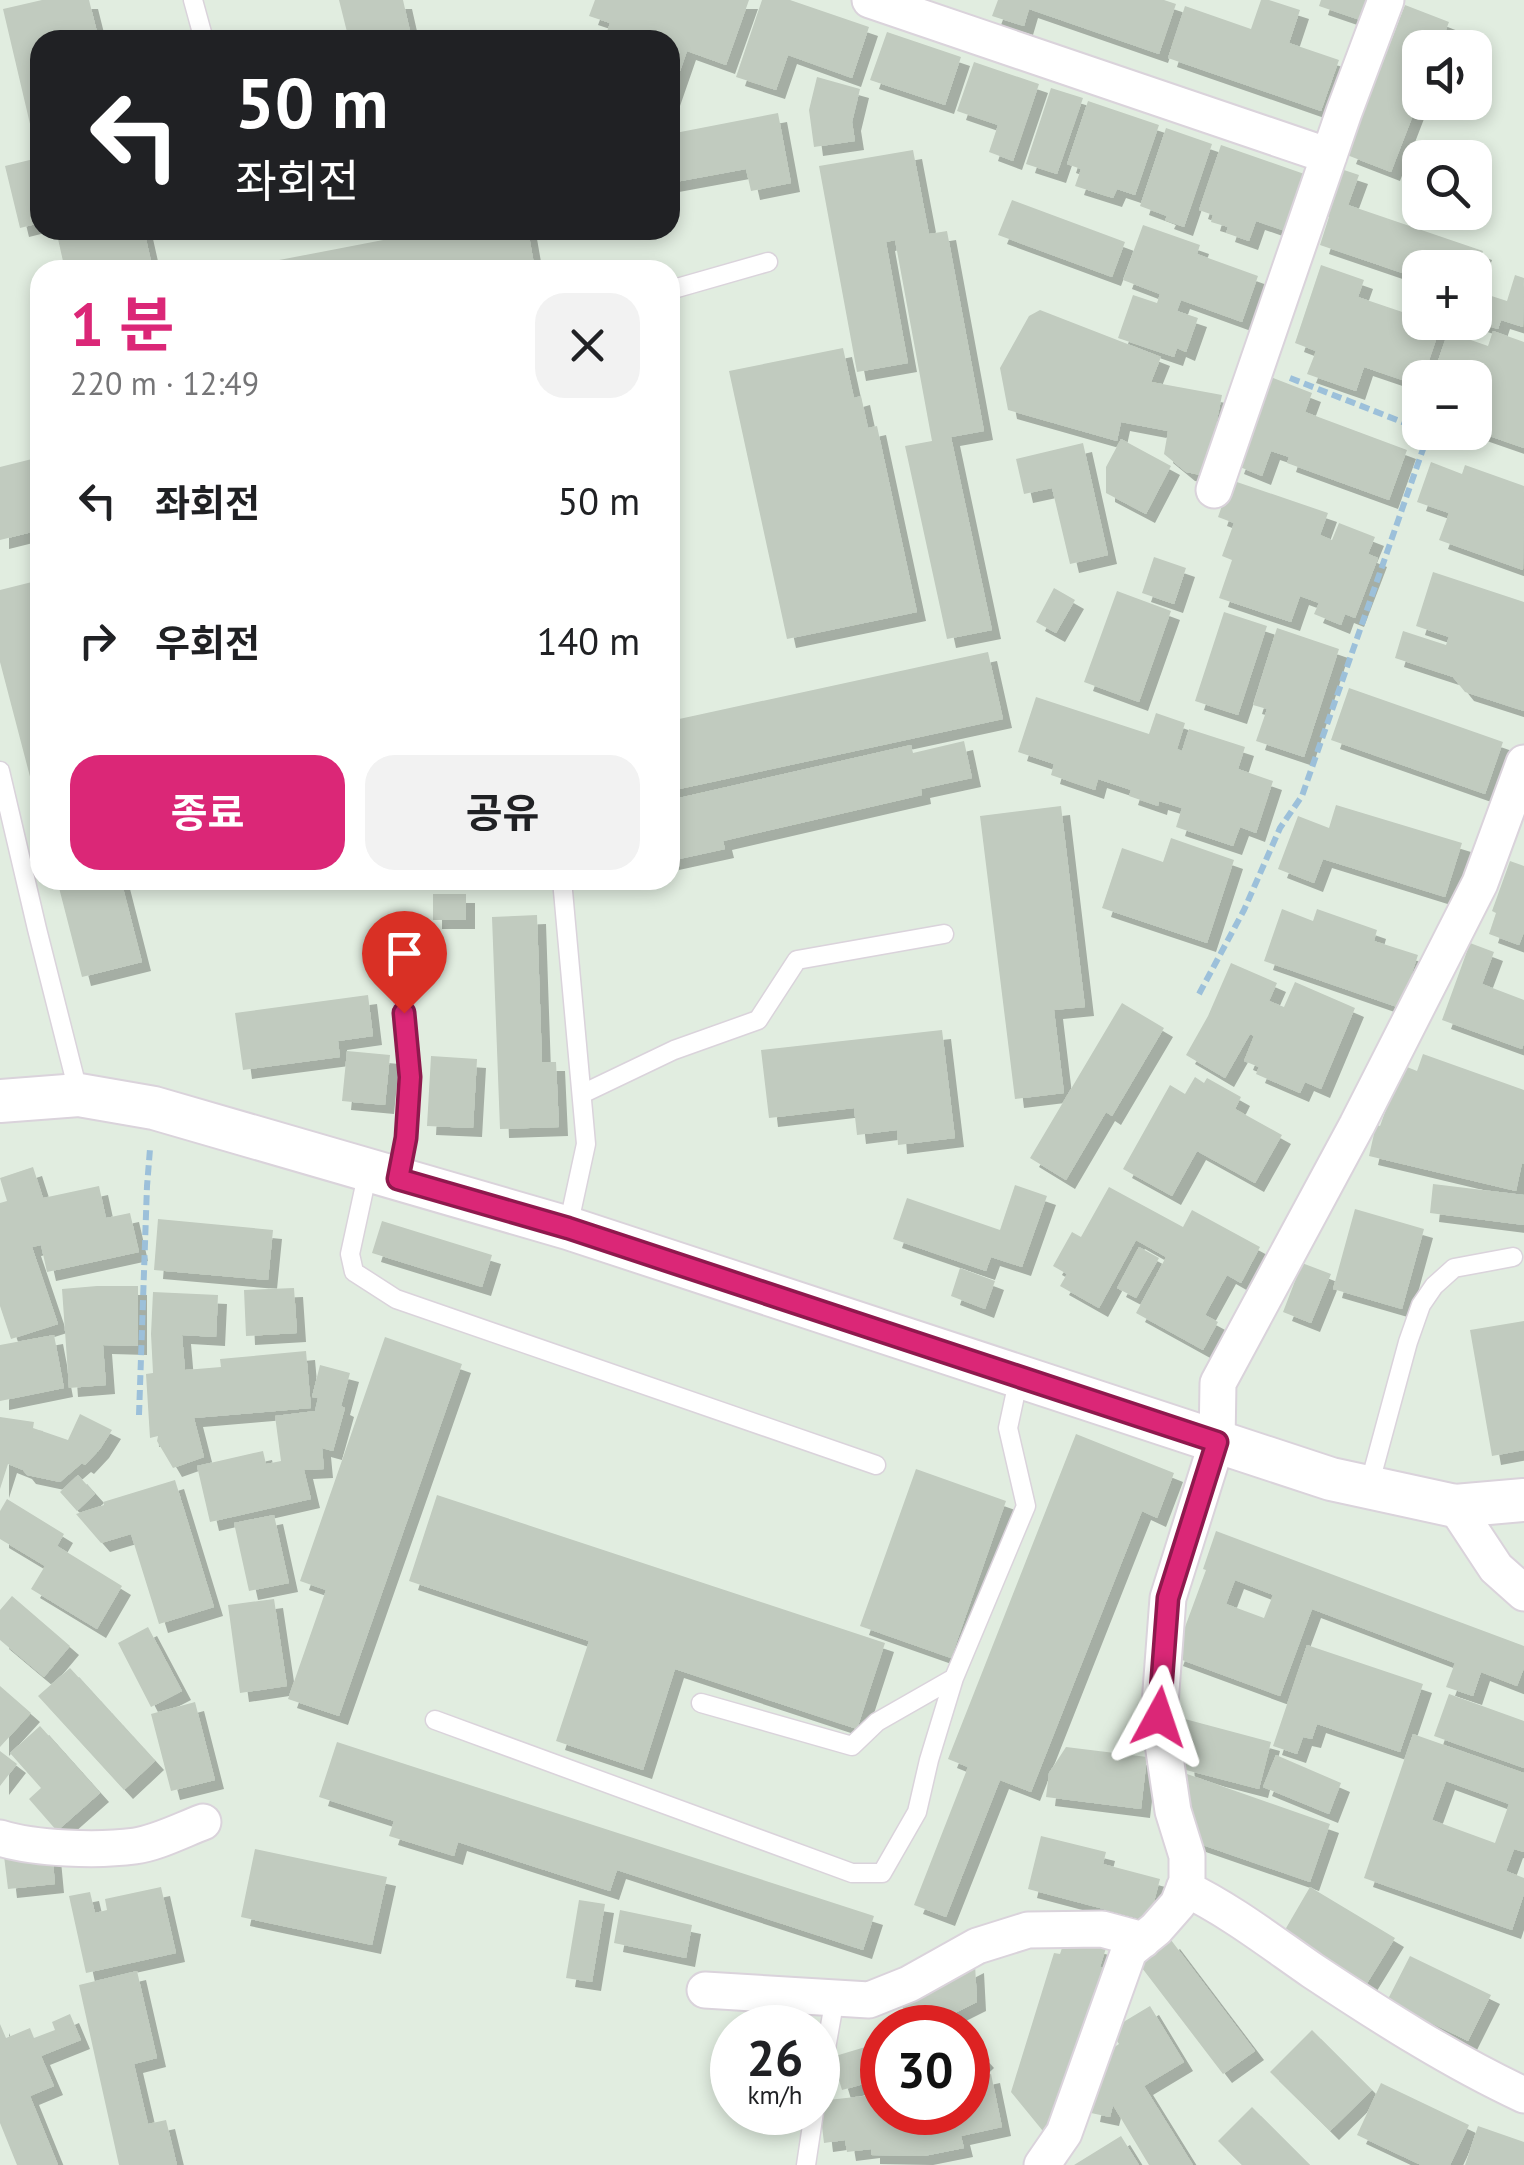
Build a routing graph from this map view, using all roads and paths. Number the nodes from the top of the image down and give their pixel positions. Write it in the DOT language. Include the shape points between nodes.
graph roads {
  1 [pos="192,0"];
  2 [pos="870,0"];
  3 [pos="1386,0"];
  4 [pos="201,30"];
  5 [pos="1329,156"];
  6 [pos="768,262"];
  7 [pos="680,287"];
  8 [pos="1256,365"];
  9 [pos="1402,422"];
  10 [pos="1423,450"];
  11 [pos="1214,490"];
  12 [pos="1524,762"];
  13 [pos="0,772"];
  14 [pos="563,890"];
  15 [pos="944,934"];
  16 [pos="399,950"];
  17 [pos="1199,994"];
  18 [pos="582,1094"];
  19 [pos="79,1095"];
  20 [pos="0,1101"];
  21 [pos="154,1108"];
  22 [pos="383,1175"];
  23 [pos="568,1228"];
  24 [pos="1512,1257"];
  25 [pos="1019,1376"];
  26 [pos="139,1415"];
  27 [pos="1217,1442"];
  28 [pos="876,1465"];
  29 [pos="1369,1487"];
  30 [pos="1524,1500"];
  31 [pos="1455,1506"];
  32 [pos="1524,1593"];
  33 [pos="954,1678"];
  34 [pos="701,1703"];
  35 [pos="435,1720"];
  36 [pos="203,1822"];
  37 [pos="0,1838"];
  38 [pos="1184,1888"];
  39 [pos="1143,1940"];
  40 [pos="705,1990"];
  41 [pos="835,1998"];
  42 [pos="834,2005"];
  43 [pos="1524,2095"];
  44 [pos="811,2135"];
  45 [pos="806,2165"];
  46 [pos="1042,2165"];
  1 -- 4 [label="lane"];
  2 -- 5 [label="street"];
  3 -- 5 [label="street"];
  5 -- 8 [label="street"];
  6 -- 7 [label="lane"];
  8 -- 9 [label="path"];
  8 -- 11 [label="street"];
  10 -- 17 [label="path" via="1302,796"];
  12 -- 27 [label="street" via="1480,883 1218,1382"];
  13 -- 19 [label="lane"];
  14 -- 18 [label="lane"];
  15 -- 18 [label="lane" via="797,960 758,1020"];
  16 -- 22 [label="lane" via="410,1077 406,1138"];
  18 -- 23 [label="lane" via="586,1144"];
  19 -- 20 [label="street"];
  19 -- 21 [label="street"];
  21 -- 22 [label="street"];
  21 -- 26 [label="path"];
  22 -- 23 [label="street"];
  22 -- 28 [label="lane" via="350,1254 354,1272 396,1299"];
  23 -- 25 [label="street"];
  24 -- 29 [label="lane" via="1454,1268 1421,1304"];
  25 -- 27 [label="street"];
  25 -- 33 [label="lane" via="1008,1428 1026,1506"];
  27 -- 29 [label="street"];
  27 -- 38 [label="street" via="1168,1598 1159,1717 1187,1856"];
  29 -- 31 [label="street"];
  30 -- 31 [label="street"];
  31 -- 32 [label="street" via="1496,1568"];
  33 -- 34 [label="lane" via="877,1722 852,1746"];
  33 -- 35 [label="lane" via="916,1812 882,1873 852,1874"];
  36 -- 37 [label="street" via="138,1846"];
  38 -- 39 [label="street" via="1178,1904"];
  38 -- 43 [label="street" via="1478,2074"];
  39 -- 41 [label="street" via="1102,1930 1028,1930 977,1946 869,2000"];
  39 -- 46 [label="street" via="1129,1951 1064,2133"];
  40 -- 41 [label="street"];
  41 -- 42 [label="lane"];
  44 -- 45 [label="lane"];
}
